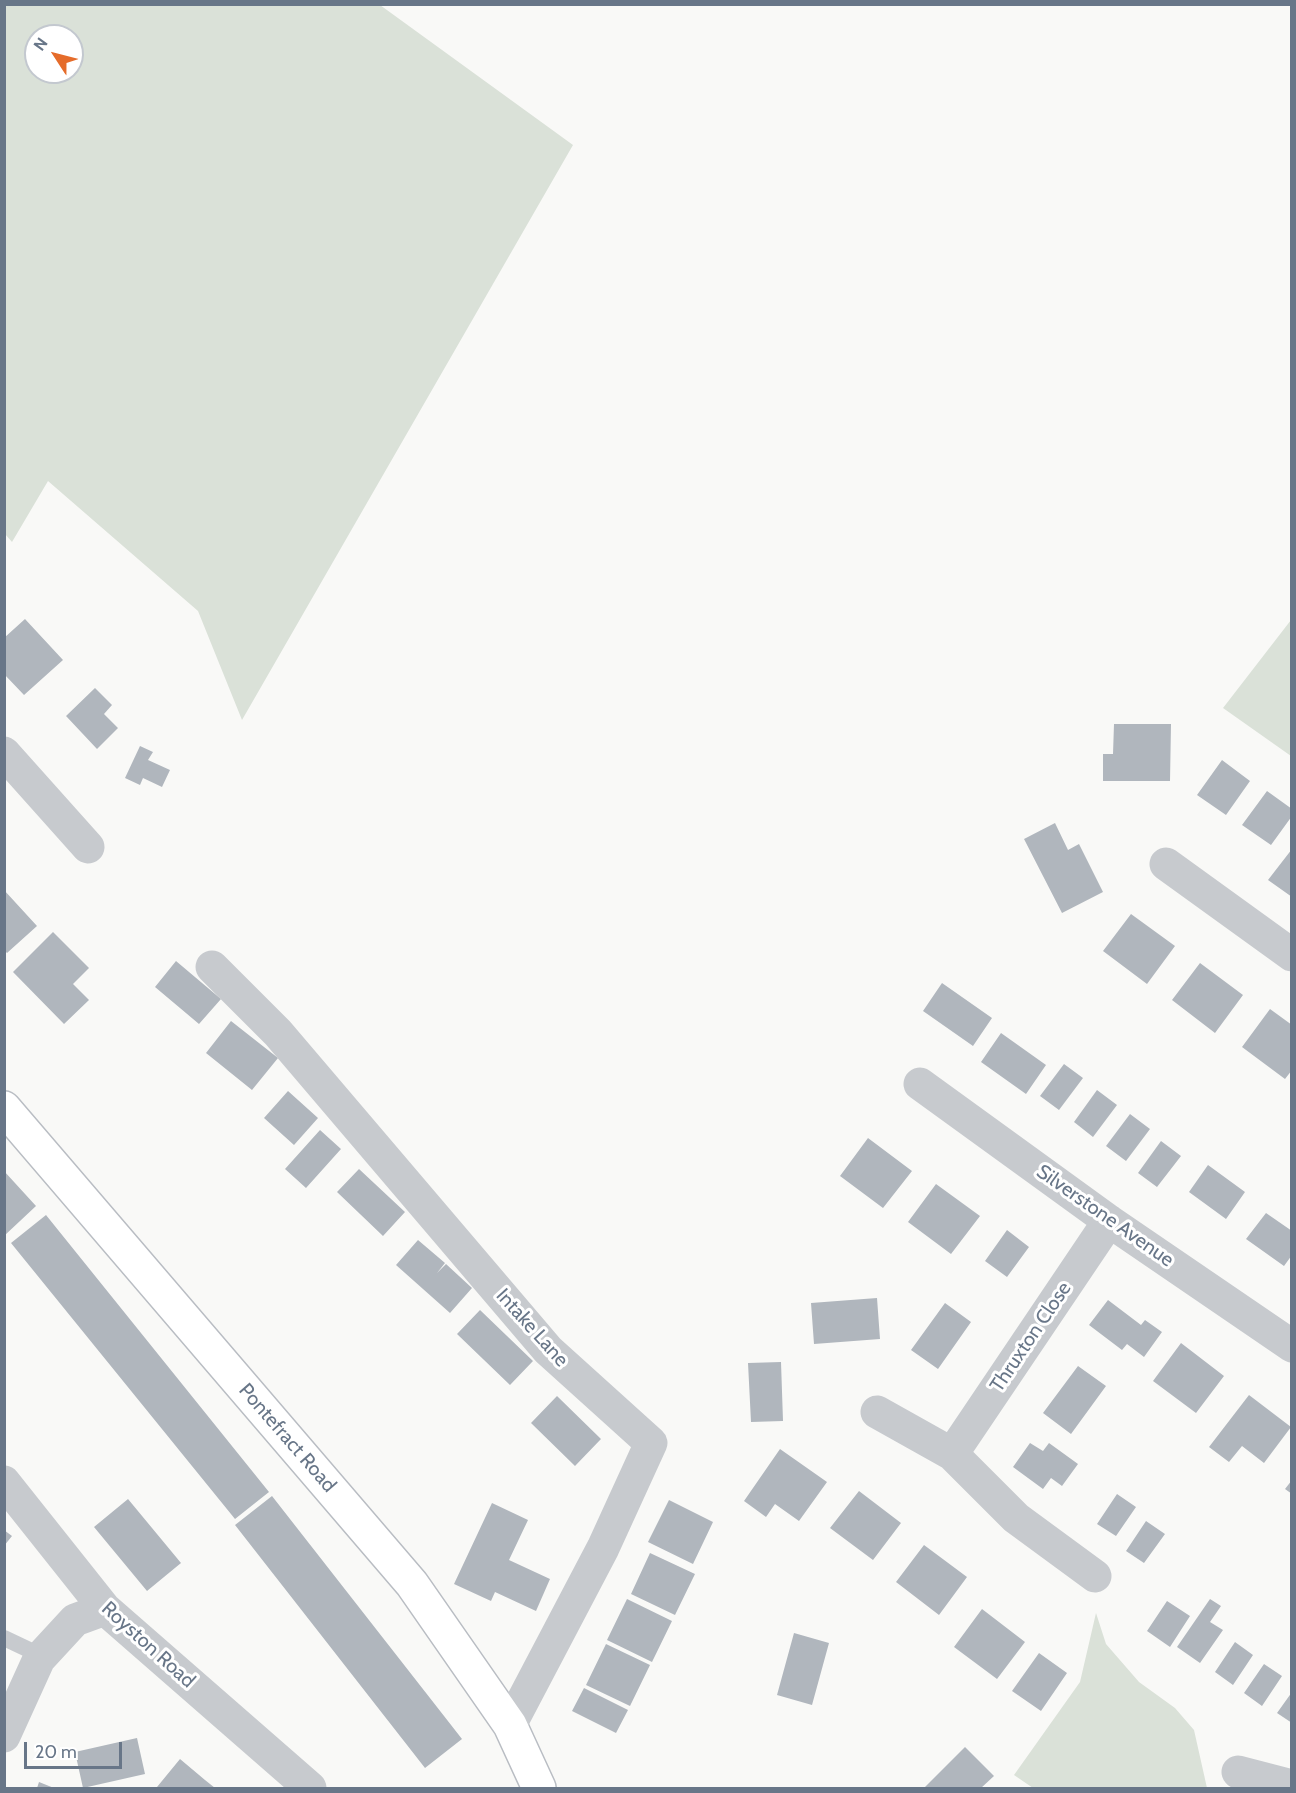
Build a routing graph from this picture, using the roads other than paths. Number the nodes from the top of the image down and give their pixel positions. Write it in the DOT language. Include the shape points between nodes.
graph roads {
  1 [pos="4,753"];
  2 [pos="88,847"];
  3 [pos="1166,864"];
  4 [pos="1292,955"];
  5 [pos="212,968"];
  6 [pos="920,1084"];
  7 [pos="4,1108"];
  8 [pos="1109,1221"];
  9 [pos="1291,1344"];
  10 [pos="877,1412"];
  11 [pos="952,1454"];
  12 [pos="4,1482"];
  13 [pos="1095,1575"];
  14 [pos="105,1609"];
  15 [pos="4,1638"];
  16 [pos="42,1656"];
  17 [pos="510,1725"];
  18 [pos="4,1736"];
  19 [pos="1238,1772"];
  20 [pos="1292,1786"];
  21 [pos="310,1788"];
  22 [pos="539,1788"];
  1 -- 2 [label="street"];
  3 -- 4 [label="street"];
  5 -- 17 [label="street, Intake Lane" via="278,1033 548,1350 651,1443 603,1548"];
  6 -- 8 [label="street, Silverstone Avenue"];
  7 -- 17 [label="street, Pontefract Road" via="412,1584"];
  8 -- 9 [label="street, Silverstone Avenue"];
  8 -- 11 [label="street, Thruxton Close"];
  10 -- 11 [label="street"];
  11 -- 13 [label="street" via="1016,1518"];
  12 -- 14 [label="street, Royston Road"];
  14 -- 16 [label="street" via="75,1620"];
  14 -- 21 [label="street, Royston Road"];
  15 -- 16 [label="lane"];
  16 -- 18 [label="street"];
  17 -- 22 [label="street, Pontefract Road"];
  19 -- 20 [label="street"];
}
